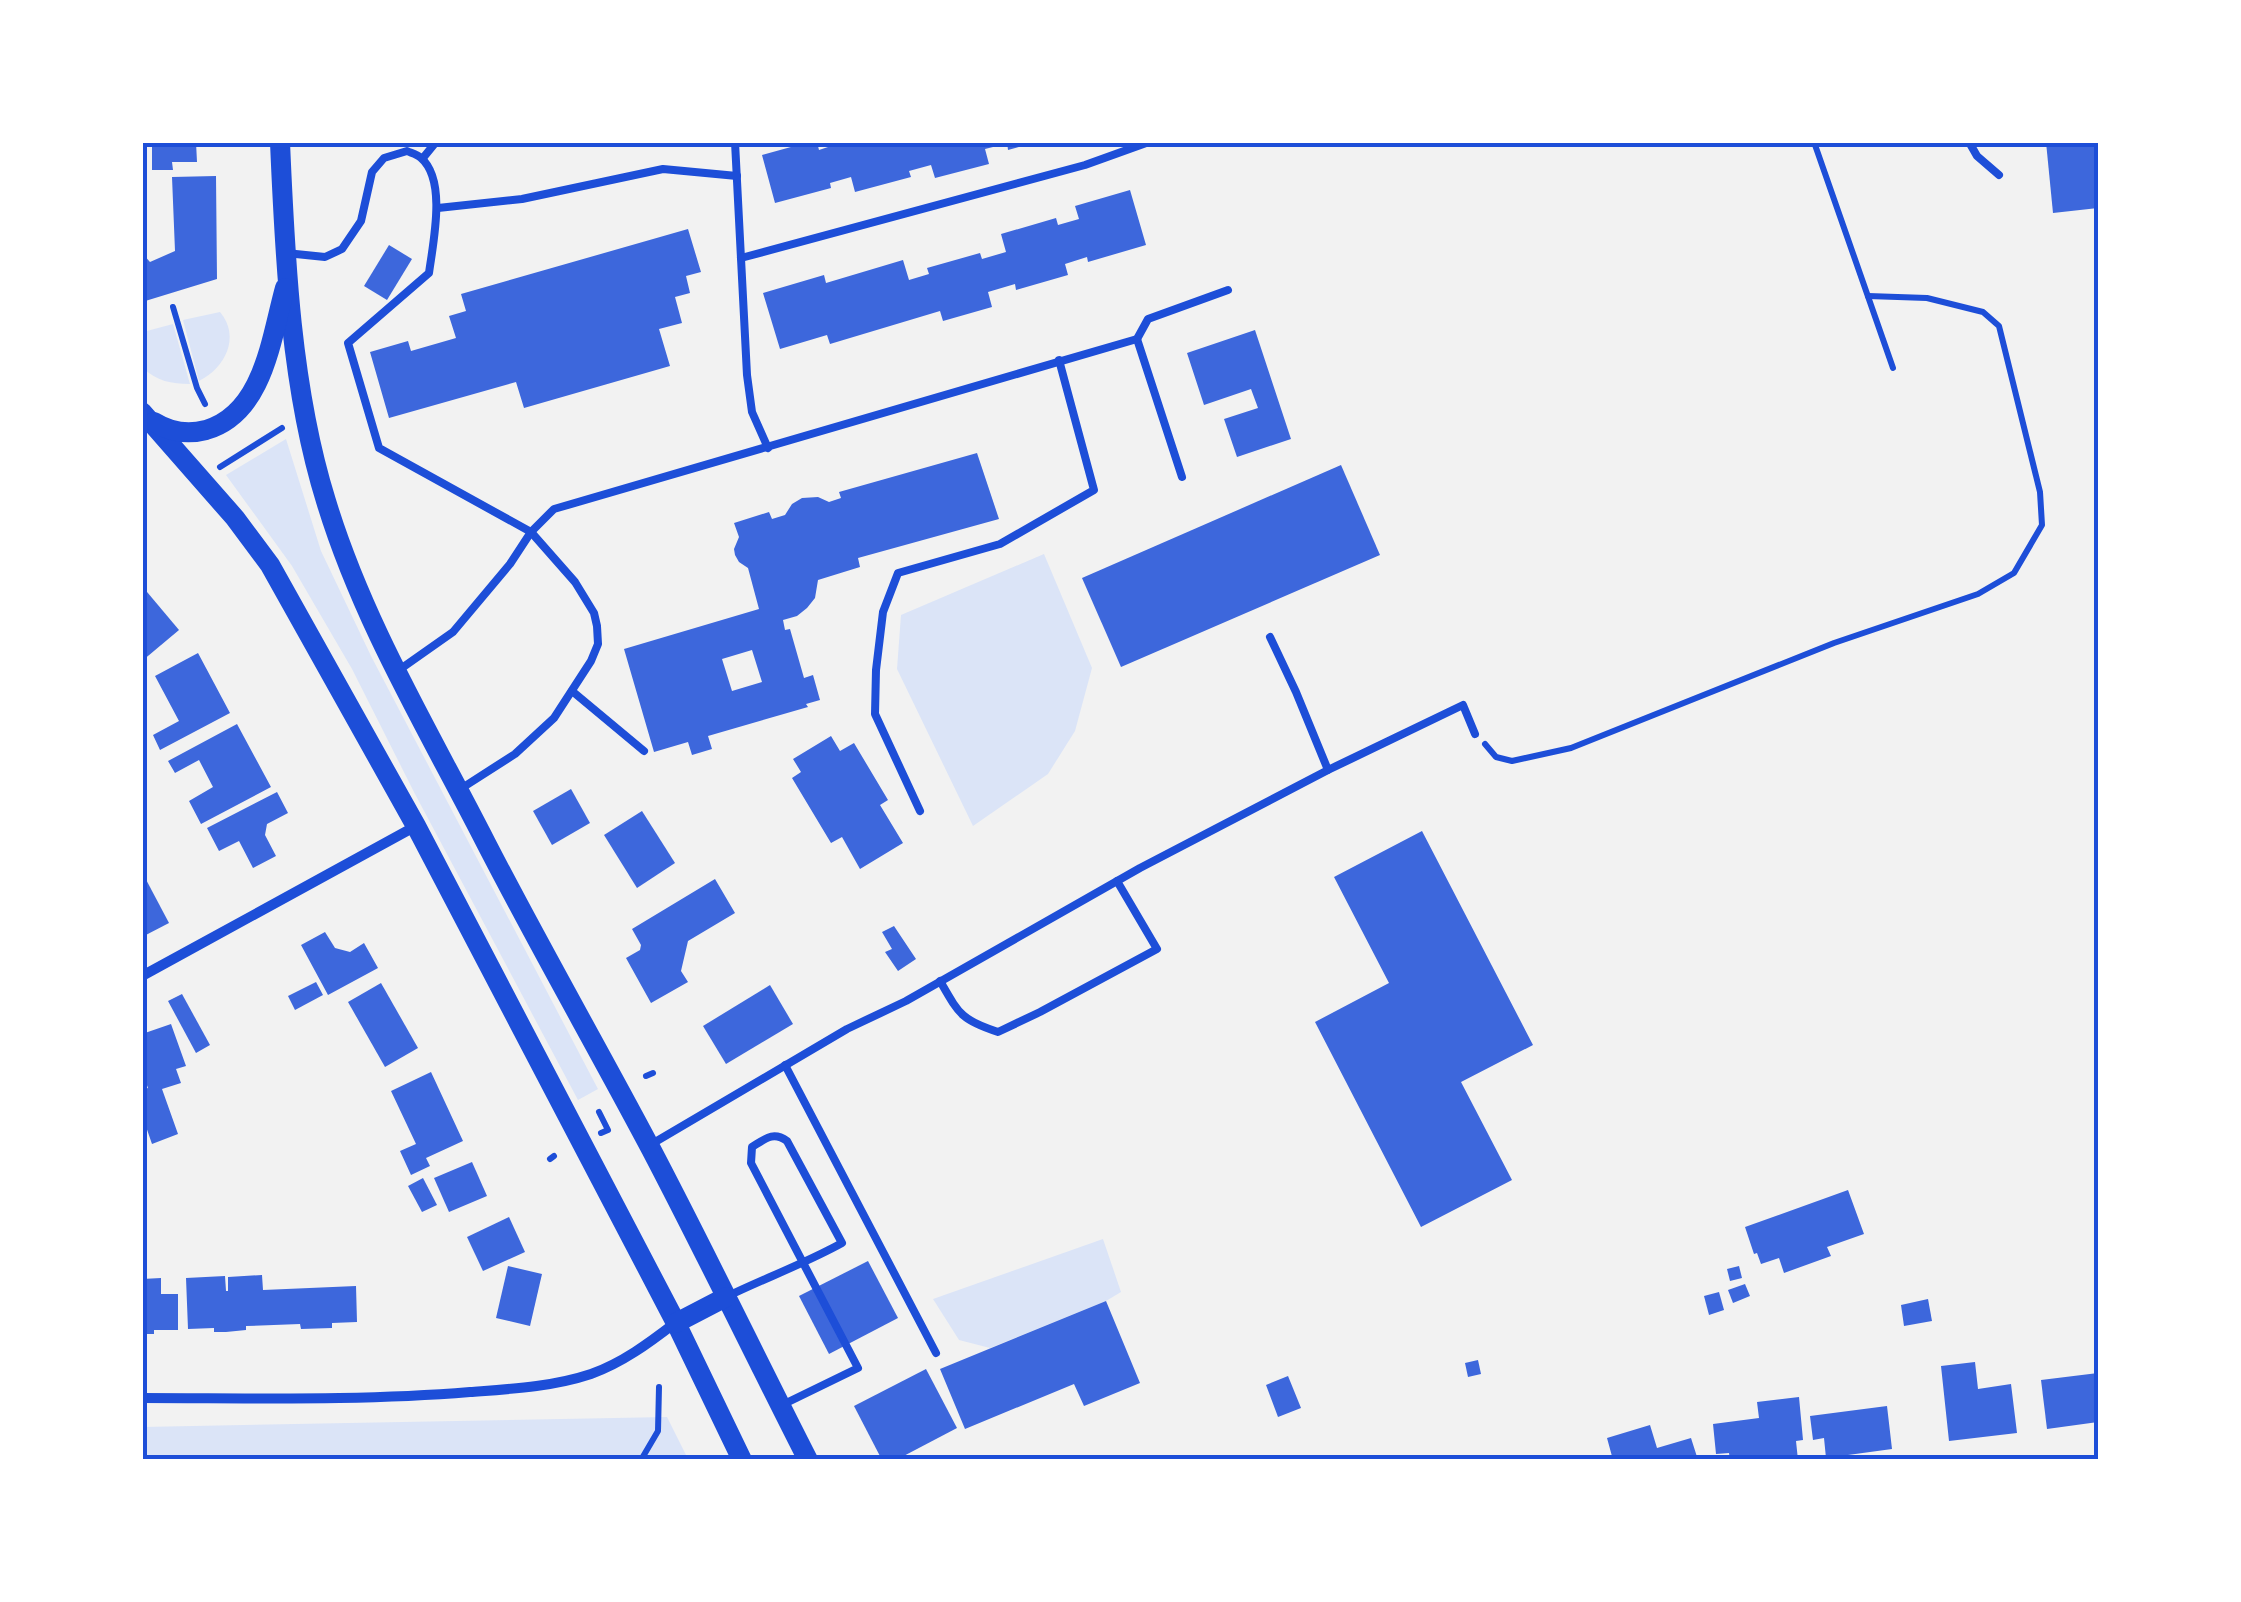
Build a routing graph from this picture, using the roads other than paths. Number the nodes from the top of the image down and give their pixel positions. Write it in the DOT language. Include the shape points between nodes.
graph roads {
  1 [pos="280,142"];
  2 [pos="436,142"];
  3 [pos="735,142"];
  4 [pos="1149,142"];
  5 [pos="1969,142"];
  6 [pos="423,158"];
  7 [pos="1999,175"];
  8 [pos="736,176"];
  9 [pos="438,208"];
  10 [pos="285,252"];
  11 [pos="741,258"];
  12 [pos="288,278"];
  13 [pos="1228,290"];
  14 [pos="1137,339"];
  15 [pos="1059,360"];
  16 [pos="145,415"];
  17 [pos="768,448"];
  18 [pos="1182,477"];
  19 [pos="531,532"];
  20 [pos="1270,637"];
  21 [pos="396,672"];
  22 [pos="572,691"];
  23 [pos="1475,734"];
  24 [pos="644,750"];
  25 [pos="1328,770"];
  26 [pos="458,791"];
  27 [pos="920,811"];
  28 [pos="416,826"];
  29 [pos="1117,881"];
  30 [pos="142,976"];
  31 [pos="940,981"];
  32 [pos="785,1065"];
  33 [pos="649,1146"];
  34 [pos="804,1264"];
  35 [pos="726,1296"];
  36 [pos="676,1323"];
  37 [pos="936,1353"];
  38 [pos="142,1398"];
  39 [pos="780,1405"];
  40 [pos="742,1460"];
  41 [pos="808,1460"];
  1 -- 10 [label="main road"];
  2 -- 6 [label="lane"];
  3 -- 8 [label="lane"];
  4 -- 11 [label="lane"];
  5 -- 7 [label="lane"];
  6 -- 9 [label="lane"];
  6 -- 10 [label="lane" via="407,150 384,158 372,172 361,221 342,249 325,257"];
  8 -- 9 [label="lane" via="663,169 522,199"];
  8 -- 11 [label="lane"];
  9 -- 19 [label="lane" via="428,273 348,343 379,448"];
  10 -- 12 [label="main road"];
  11 -- 17 [label="lane" via="752,412"];
  12 -- 16 [label="main road" via="246,404 216,426 190,433 164,428"];
  12 -- 21 [label="main road" via="304,416 326,500"];
  13 -- 14 [label="lane" via="1148,319"];
  14 -- 15 [label="lane"];
  14 -- 18 [label="lane"];
  15 -- 17 [label="lane"];
  15 -- 27 [label="lane" via="1094,490 1000,544 898,574 883,612 875,714"];
  16 -- 28 [label="main road" via="270,565"];
  17 -- 19 [label="lane" via="554,510"];
  19 -- 21 [label="lane" via="454,632"];
  19 -- 22 [label="lane" via="588,600 597,626 598,644"];
  20 -- 25 [label="lane"];
  21 -- 26 [label="main road"];
  22 -- 24 [label="lane"];
  22 -- 26 [label="lane" via="554,718 514,754"];
  23 -- 25 [label="lane" via="1463,705"];
  25 -- 29 [label="lane"];
  26 -- 33 [label="main road"];
  28 -- 30 [label="street"];
  28 -- 36 [label="main road"];
  29 -- 31 [label="lane"];
  29 -- 31 [label="lane" via="1157,949 998,1032 970,1023"];
  31 -- 32 [label="lane"];
  32 -- 33 [label="lane"];
  32 -- 37 [label="lane"];
  33 -- 35 [label="main road"];
  34 -- 34 [label="lane" via="842,1243 786,1141 772,1135 752,1147 751,1163"];
  34 -- 35 [label="lane"];
  34 -- 39 [label="lane" via="858,1368"];
  35 -- 36 [label="main road"];
  35 -- 39 [label="main road"];
  36 -- 38 [label="street" via="596,1373 528,1387 425,1396"];
  36 -- 40 [label="main road"];
  39 -- 41 [label="main road"];
}
